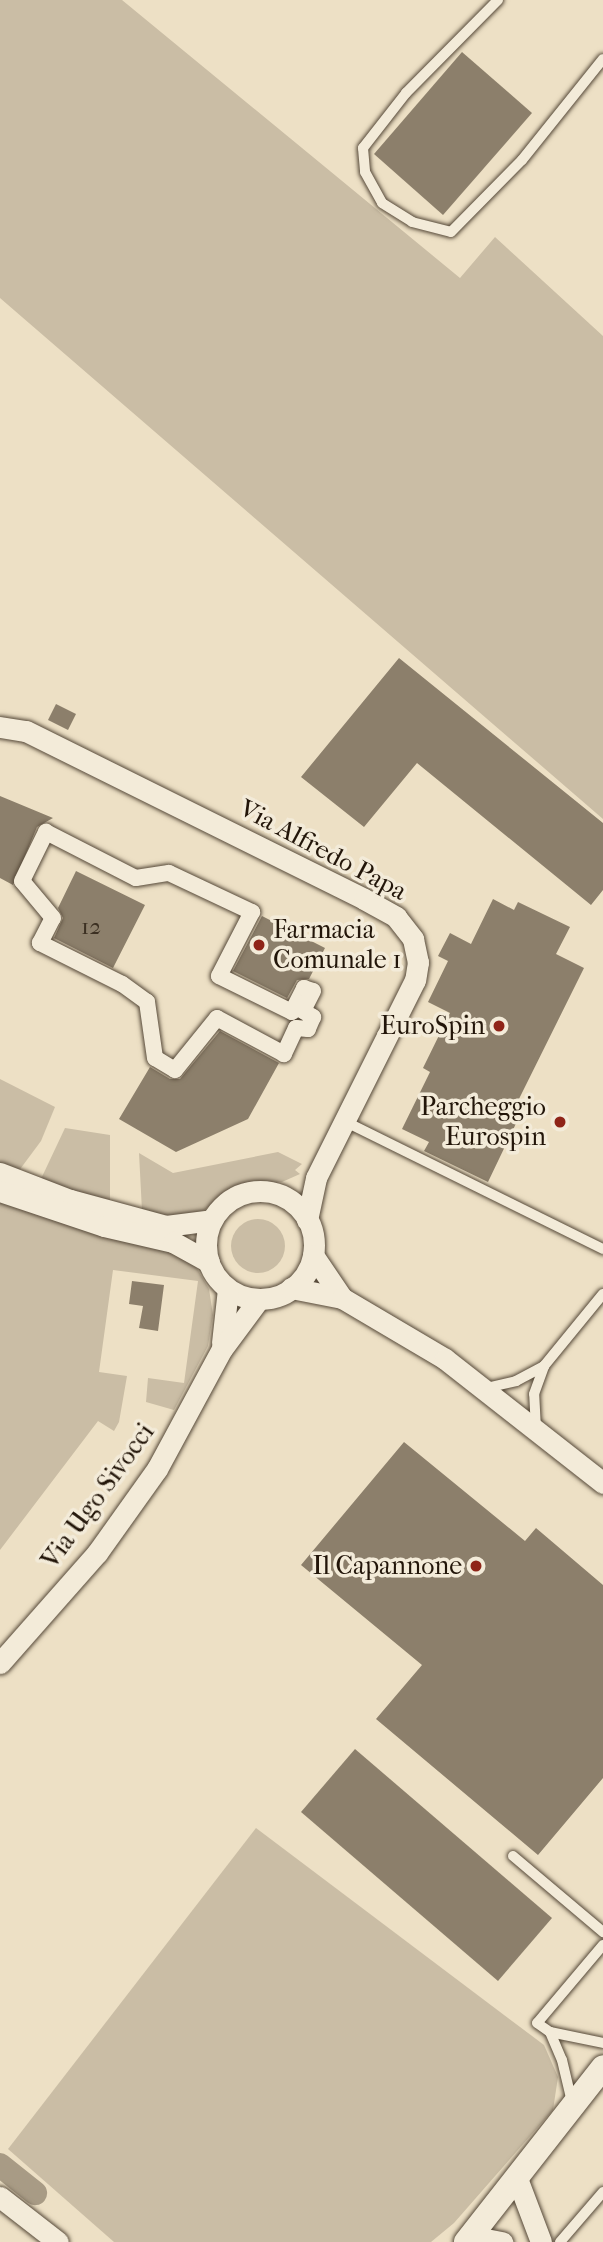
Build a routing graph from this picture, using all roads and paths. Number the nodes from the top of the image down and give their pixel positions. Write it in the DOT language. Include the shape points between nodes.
graph roads {
  1 [pos="498,0"];
  2 [pos="603,59"];
  3 [pos="0,727"];
  4 [pos="147,1002"];
  5 [pos="346,1122"];
  6 [pos="0,1173"];
  7 [pos="316,1178"];
  8 [pos="0,1191"];
  9 [pos="283,1196"];
  10 [pos="212,1220"];
  11 [pos="307,1220"];
  12 [pos="603,1248"];
  13 [pos="313,1255"];
  14 [pos="208,1262"];
  15 [pos="228,1289"];
  16 [pos="292,1289"];
  17 [pos="603,1294"];
  18 [pos="342,1298"];
  19 [pos="260,1299"];
  20 [pos="222,1349"];
  21 [pos="544,1366"];
  22 [pos="486,1388"];
  23 [pos="536,1429"];
  24 [pos="603,1483"];
  25 [pos="0,1662"];
  26 [pos="513,1856"];
  27 [pos="603,1932"];
  28 [pos="603,1945"];
  29 [pos="550,2032"];
  30 [pos="603,2043"];
  31 [pos="603,2067"];
  32 [pos="573,2110"];
  33 [pos="518,2181"];
  34 [pos="603,2192"];
  35 [pos="0,2197"];
  36 [pos="466,2240"];
  37 [pos="58,2242"];
  38 [pos="502,2242"];
  39 [pos="541,2242"];
  40 [pos="560,2242"];
  1 -- 2 [label="lane" via="406,93 363,148 365,172 382,203 412,222 451,233 522,160"];
  3 -- 5 [label="street, Via Alfredo Papa" via="26,731 364,899 402,923 416,949 415,980"];
  4 -- 4 [label="street" via="155,1058 175,1070 217,1018 284,1054 296,1028 308,1029 313,1017 303,1011 313,991 304,988 292,1012 219,976 252,912 169,873 136,878 47,832 22,881 53,918 40,943 122,984"];
  5 -- 7 [label="street, Via Alfredo Papa"];
  5 -- 12 [label="lane"];
  6 -- 10 [label="street" via="70,1200 166,1226"];
  7 -- 9 [label="street"];
  7 -- 11 [label="street, Via Alfredo Papa"];
  8 -- 14 [label="street" via="103,1226 173,1242"];
  9 -- 10 [label="street" via="252,1192 236,1197"];
  9 -- 11 [label="street"];
  10 -- 14 [label="street" via="207,1235"];
  11 -- 13 [label="street"];
  13 -- 16 [label="street"];
  13 -- 18 [label="street"];
  14 -- 15 [label="street"];
  15 -- 19 [label="street"];
  15 -- 20 [label="street, Via Ugo Sivocci"];
  16 -- 18 [label="street"];
  16 -- 19 [label="street"];
  17 -- 21 [label="lane"];
  18 -- 22 [label="street"];
  19 -- 20 [label="street, Via Ugo Sivocci"];
  20 -- 25 [label="street, Via Ugo Sivocci" via="157,1469 97,1553"];
  21 -- 22 [label="lane" via="516,1381"];
  21 -- 23 [label="lane" via="534,1394"];
  22 -- 23 [label="street"];
  23 -- 24 [label="street"];
  26 -- 27 [label="lane"];
  28 -- 29 [label="lane" via="537,2023"];
  29 -- 30 [label="lane"];
  29 -- 32 [label="lane" via="562,2060"];
  31 -- 32 [label="street"];
  32 -- 33 [label="street"];
  33 -- 36 [label="street"];
  33 -- 39 [label="street"];
  34 -- 40 [label="lane"];
  35 -- 37 [label="street"];
  36 -- 38 [label="street"];
}
